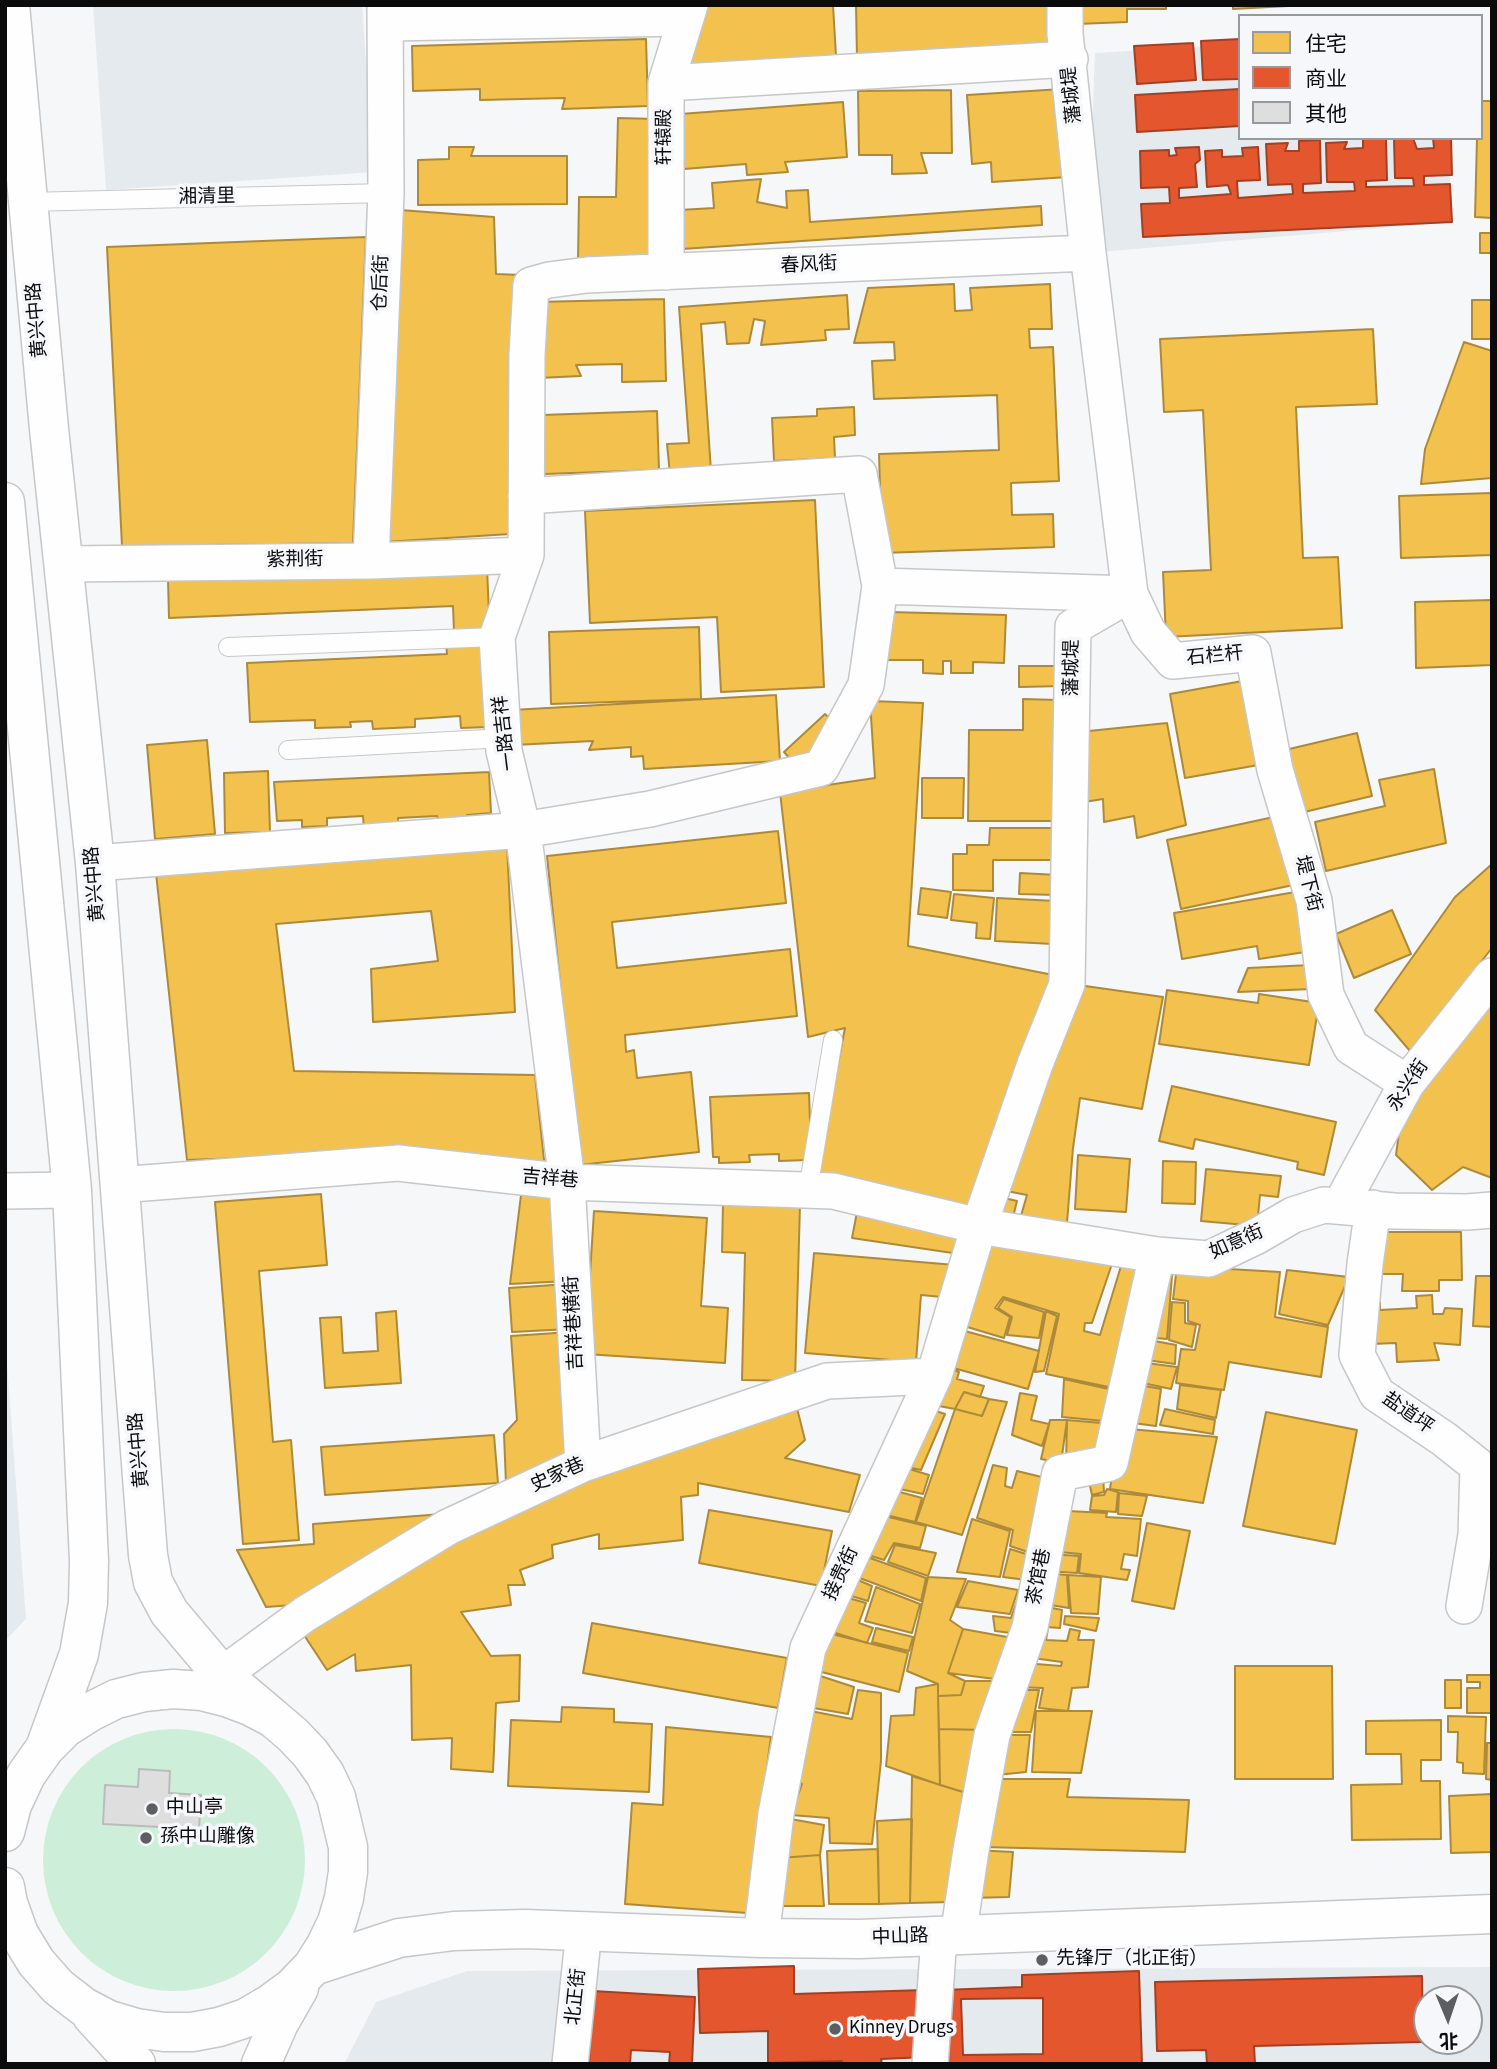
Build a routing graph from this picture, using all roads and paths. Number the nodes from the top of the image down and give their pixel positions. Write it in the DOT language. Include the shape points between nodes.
graph roads {
  1 [pos="10,5"];
  2 [pos="1065,5"];
  3 [pos="688,12"];
  4 [pos="385,14"];
  5 [pos="1070,59"];
  6 [pos="666,83"];
  7 [pos="386,193"];
  8 [pos="27,202"];
  9 [pos="1088,253"];
  10 [pos="666,272"];
  11 [pos="531,285"];
  12 [pos="526,496"];
  13 [pos="5,502"];
  14 [pos="526,555"];
  15 [pos="371,561"];
  16 [pos="63,564"];
  17 [pos="880,586"];
  18 [pos="1130,594"];
  19 [pos="497,637"];
  20 [pos="228,647"];
  21 [pos="1253,653"];
  22 [pos="504,738"];
  23 [pos="288,750"];
  24 [pos="523,830"];
  25 [pos="95,863"];
  26 [pos="1492,976"];
  27 [pos="833,1040"];
  28 [pos="1407,1083"];
  29 [pos="567,1182"];
  30 [pos="119,1185"];
  31 [pos="72,1190"];
  32 [pos="808,1190"];
  33 [pos="5,1191"];
  34 [pos="1356,1207"];
  35 [pos="1492,1210"];
  36 [pos="979,1226"];
  37 [pos="1157,1255"];
  38 [pos="934,1376"];
  39 [pos="583,1464"];
  40 [pos="1464,1606"];
  41 [pos="222,1675"];
  42 [pos="272,1718"];
  43 [pos="45,1748"];
  44 [pos="5,1783"];
  45 [pos="5,1832"];
  46 [pos="5,1887"];
  47 [pos="1492,1914"];
  48 [pos="584,1930"];
  49 [pos="5,1932"];
  50 [pos="948,1936"];
  51 [pos="761,1938"];
  52 [pos="36,1962"];
  53 [pos="313,1966"];
  54 [pos="84,2007"];
  55 [pos="136,2064"];
  56 [pos="261,2064"];
  57 [pos="570,2064"];
  58 [pos="930,2064"];
  1 -- 8 [label="main road, 黄兴中路"];
  2 -- 5 [label="street, 藩城堤"];
  3 -- 4 [label="street"];
  3 -- 6 [label="street, 轩辕殿"];
  4 -- 7 [label="street, 仓后街"];
  5 -- 6 [label="street"];
  5 -- 9 [label="street, 藩城堤"];
  6 -- 10 [label="street, 轩辕殿"];
  7 -- 8 [label="lane, 湘清里"];
  7 -- 15 [label="street, 仓后街"];
  8 -- 16 [label="main road, 黄兴中路"];
  9 -- 10 [label="street, 春风街"];
  9 -- 18 [label="street, 藩城堤"];
  10 -- 11 [label="street, 春风街" via="587,275"];
  11 -- 12 [label="street, 一路吉祥"];
  12 -- 14 [label="street, 一路吉祥"];
  12 -- 17 [label="street" via="859,474"];
  13 -- 31 [label="main road"];
  14 -- 15 [label="street, 紫荆街"];
  14 -- 19 [label="street, 一路吉祥"];
  15 -- 16 [label="street, 紫荆街"];
  16 -- 25 [label="main road, 黄兴中路"];
  17 -- 18 [label="street"];
  17 -- 24 [label="street" via="866,685 821,768 650,809"];
  18 -- 21 [label="street, 石栏杆" via="1148,632 1173,661"];
  18 -- 36 [label="street, 藩城堤" via="1073,627 1067,985"];
  19 -- 20 [label="lane"];
  19 -- 22 [label="street, 一路吉祥"];
  21 -- 28 [label="street, 堤下街" via="1275,770 1314,901 1326,995 1351,1047"];
  22 -- 23 [label="lane"];
  22 -- 24 [label="street, 一路吉祥"];
  24 -- 25 [label="street"];
  24 -- 29 [label="street, 一路吉祥"];
  25 -- 30 [label="main road, 黄兴中路"];
  26 -- 28 [label="street, 永兴街"];
  27 -- 32 [label="lane"];
  28 -- 34 [label="street, 永兴街"];
  29 -- 30 [label="street, 吉祥巷" via="398,1163"];
  29 -- 32 [label="street, 吉祥巷"];
  29 -- 39 [label="street, 吉祥巷横街"];
  30 -- 41 [label="main road, 黄兴中路" via="153,1582 192,1643"];
  31 -- 33 [label="street"];
  31 -- 43 [label="main road" via="89,1581 79,1654"];
  32 -- 36 [label="street, 吉祥巷" via="833,1191"];
  34 -- 35 [label="street, 如意街"];
  34 -- 37 [label="street, 如意街" via="1324,1205 1293,1214 1209,1259"];
  34 -- 40 [label="street, 盐道坪" via="1365,1264 1357,1355 1377,1394 1478,1466 1476,1535"];
  36 -- 37 [label="street, 如意街"];
  36 -- 38 [label="street, 接贵街"];
  37 -- 50 [label="street, 茶馆巷" via="1110,1463 1060,1473 1030,1627 992,1735 971,1850"];
  38 -- 39 [label="street, 史家巷" via="827,1381"];
  38 -- 51 [label="street, 接贵街" via="808,1648 776,1814"];
  39 -- 41 [label="street, 史家巷" via="448,1527 305,1614"];
  41 -- 42 [label="main road, 黄兴中路"];
  42 -- 43 [label="main road" via="202,1691 144,1692 90,1712"];
  42 -- 53 [label="main road, 黄兴中路" via="302,1744 325,1774 336,1797 348,1847 348,1872 337,1922"];
  43 -- 44 [label="main road"];
  43 -- 45 [label="main road" via="21,1785"];
  46 -- 52 [label="main road" via="19,1934"];
  47 -- 50 [label="main road, 中山路"];
  48 -- 51 [label="main road, 中山路"];
  48 -- 53 [label="main road, 中山路" via="427,1933"];
  48 -- 57 [label="street, 北正街"];
  49 -- 52 [label="main road"];
  50 -- 51 [label="main road, 中山路"];
  50 -- 58 [label="street"];
  52 -- 54 [label="main road"];
  53 -- 54 [label="main road" via="293,1987 246,2018 192,2032 136,2028"];
  53 -- 56 [label="main road, 黄兴中路"];
  54 -- 55 [label="main road"];
}
